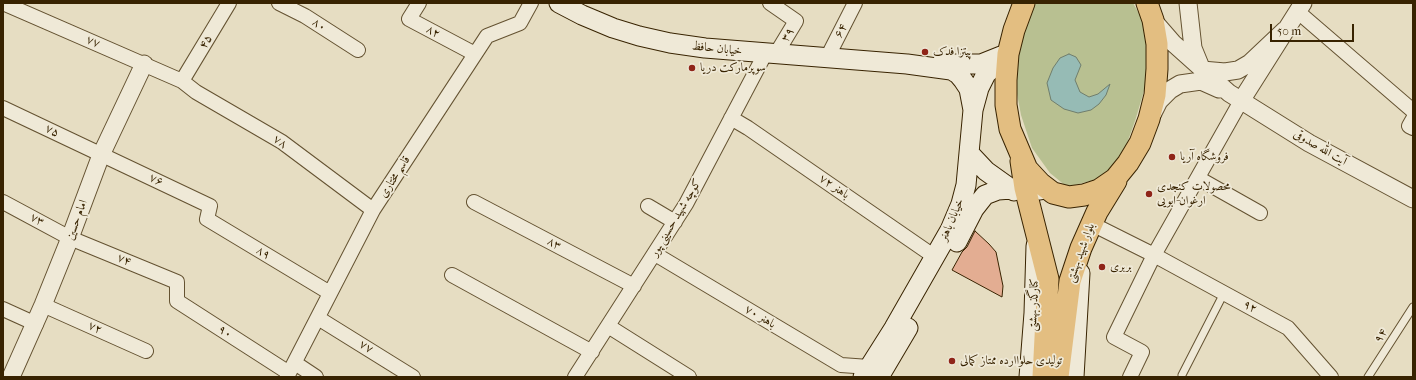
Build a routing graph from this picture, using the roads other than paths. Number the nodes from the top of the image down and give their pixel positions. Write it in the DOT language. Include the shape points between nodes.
graph roads {
  1 [pos="3,3"];
  2 [pos="229,3"];
  3 [pos="280,3"];
  4 [pos="419,3"];
  5 [pos="531,3"];
  6 [pos="558,3"];
  7 [pos="770,3"];
  8 [pos="855,3"];
  9 [pos="1024,3"];
  10 [pos="1188,3"];
  11 [pos="1300,7"];
  12 [pos="1150,12"];
  13 [pos="1285,30"];
  14 [pos="358,50"];
  15 [pos="475,54"];
  16 [pos="771,54"];
  17 [pos="1008,54"];
  18 [pos="827,58"];
  19 [pos="144,64"];
  20 [pos="907,64"];
  21 [pos="1202,70"];
  22 [pos="182,81"];
  23 [pos="1235,97"];
  24 [pos="3,108"];
  25 [pos="974,110"];
  26 [pos="1413,111"];
  27 [pos="731,118"];
  28 [pos="1413,119"];
  29 [pos="1149,120"];
  30 [pos="1413,128"];
  31 [pos="1020,153"];
  32 [pos="970,154"];
  33 [pos="101,155"];
  34 [pos="1128,163"];
  35 [pos="1198,178"];
  36 [pos="1018,188"];
  37 [pos="1053,192"];
  38 [pos="1413,199"];
  39 [pos="3,202"];
  40 [pos="474,202"];
  41 [pos="210,206"];
  42 [pos="648,206"];
  43 [pos="373,210"];
  44 [pos="1260,213"];
  45 [pos="675,222"];
  46 [pos="1092,224"];
  47 [pos="1036,232"];
  48 [pos="70,238"];
  49 [pos="1081,248"];
  50 [pos="655,254"];
  51 [pos="1154,255"];
  52 [pos="935,256"];
  53 [pos="452,275"];
  54 [pos="177,282"];
  55 [pos="634,286"];
  56 [pos="330,293"];
  57 [pos="1224,293"];
  58 [pos="43,305"];
  59 [pos="1413,307"];
  60 [pos="3,309"];
  61 [pos="318,318"];
  62 [pos="36,324"];
  63 [pos="608,326"];
  64 [pos="146,352"];
  65 [pos="592,352"];
  66 [pos="290,371"];
  67 [pos="877,374"];
  68 [pos="1182,375"];
  69 [pos="11,377"];
  70 [pos="316,377"];
  71 [pos="413,377"];
  72 [pos="575,377"];
  73 [pos="689,377"];
  74 [pos="1029,377"];
  75 [pos="1043,377"];
  76 [pos="1058,377"];
  77 [pos="1074,377"];
  78 [pos="1130,377"];
  79 [pos="1331,377"];
  80 [pos="1368,377"];
  1 -- 19 [label="street, ۷۷"];
  2 -- 22 [label="street, ۴۵"];
  3 -- 14 [label="street, ۸۰"];
  4 -- 15 [label="street, ۸۲" via="409,19"];
  5 -- 15 [label="street, قاسم مختاری" via="520,23 487,36"];
  6 -- 16 [label="main road, خیابان حافظ" via="588,18 639,36 705,48"];
  7 -- 16 [label="street, ۳۹" via="796,21"];
  8 -- 18 [label="street, ۶۴"];
  9 -- 17 [label="main road"];
  10 -- 21 [label="street" via="1194,48"];
  11 -- 13 [label="street"];
  11 -- 26 [label="street"];
  12 -- 21 [label="street" via="1173,43"];
  12 -- 29 [label="main road" via="1157,44 1157,70"];
  13 -- 21 [label="street" via="1250,63 1238,70"];
  13 -- 23 [label="street"];
  15 -- 43 [label="street, قاسم مختاری"];
  16 -- 18 [label="main road, خیابان حافظ"];
  16 -- 27 [label="street, کوچه شهید حسینی ‍پور"];
  17 -- 20 [label="main road, خیابان حافظ" via="981,64"];
  17 -- 25 [label="main road, خیابان باهنر" via="986,74 979,88"];
  17 -- 31 [label="main road" via="1006,105 1010,129"];
  18 -- 20 [label="main road, خیابان حافظ"];
  19 -- 22 [label="street, ۷۷"];
  19 -- 33 [label="street, امام حسین"];
  20 -- 25 [label="main road, خیابان حافظ" via="942,68 958,74 969,89"];
  21 -- 23 [label="street"];
  22 -- 43 [label="street, ۷۸" via="196,92 282,142"];
  23 -- 29 [label="street" via="1201,82 1180,84 1159,101"];
  23 -- 35 [label="street"];
  23 -- 38 [label="street, آیت الله صدوقی" via="1309,143"];
  24 -- 33 [label="street, ۷۵"];
  25 -- 32 [label="main road, خیابان باهنر"];
  27 -- 45 [label="street, کوچه شهید حسینی ‍پور"];
  27 -- 52 [label="street, باهنر ۷۲"];
  28 -- 30 [label="street" via="1409,126"];
  29 -- 34 [label="main road" via="1140,143"];
  31 -- 36 [label="main road, بلوار شهید بهشتی"];
  31 -- 37 [label="main road" via="1027,169"];
  32 -- 36 [label="main road" via="986,171"];
  32 -- 52 [label="main road, خیابان باهنر" via="961,204"];
  33 -- 41 [label="street, ۷۶"];
  33 -- 48 [label="street, امام حسین"];
  34 -- 37 [label="main road" via="1115,179 1099,190 1069,197"];
  34 -- 46 [label="main road, بلوار شهید بهشتی"];
  35 -- 44 [label="street"];
  35 -- 51 [label="street"];
  36 -- 37 [label="main road, خیابان باهنر"];
  36 -- 47 [label="main road, بلوار شهید بهشتی" via="1030,210"];
  36 -- 67 [label="main road, خیابان باهنر" via="998,190 986,195 974,209 939,273"];
  39 -- 48 [label="street, ۷۳"];
  40 -- 55 [label="street, ۸۳"];
  41 -- 56 [label="street, ۸۹" via="207,219"];
  42 -- 45 [label="street"];
  43 -- 56 [label="street, قاسم مختاری"];
  45 -- 50 [label="street, کوچه شهید حسینی ‍پور"];
  46 -- 49 [label="main road, بلوار شهید بهشتی"];
  46 -- 51 [label="street, ۹۲"];
  47 -- 74 [label="main road, کنارگذر بهشتی"];
  47 -- 75 [label="main road, بلوار شهید بهشتی" via="1048,279"];
  48 -- 54 [label="street, ۷۴"];
  48 -- 58 [label="street, امام حسین"];
  49 -- 76 [label="main road, بلوار شهید بهشتی" via="1070,281"];
  49 -- 77 [label="main road"];
  50 -- 55 [label="street, کوچه شهید حسینی ‍پور"];
  50 -- 67 [label="street, باهنر ۷۰" via="841,365"];
  51 -- 57 [label="street, ۹۲"];
  51 -- 78 [label="street" via="1114,337 1142,352"];
  52 -- 67 [label="main road, خیابان باهنر" via="894,328"];
  53 -- 65 [label="street"];
  54 -- 66 [label="street, ۹۰" via="177,301"];
  55 -- 63 [label="street, کوچه شهید حسینی ‍پور"];
  56 -- 61 [label="street, قاسم مختاری"];
  57 -- 68 [label="lane"];
  57 -- 79 [label="street, ۹۲" via="1288,328"];
  58 -- 62 [label="street, امام حسین"];
  58 -- 64 [label="street, ۷۲"];
  59 -- 80 [label="lane, ۹۴"];
  60 -- 62 [label="street"];
  61 -- 66 [label="street, قاسم مختاری"];
  61 -- 71 [label="street, ۷۷"];
  62 -- 69 [label="street, امام حسین"];
  63 -- 65 [label="street, کوچه شهید حسینی ‍پور"];
  63 -- 73 [label="street"];
  65 -- 72 [label="street, کوچه شهید حسینی ‍پور"];
  66 -- 70 [label="street"];
}
